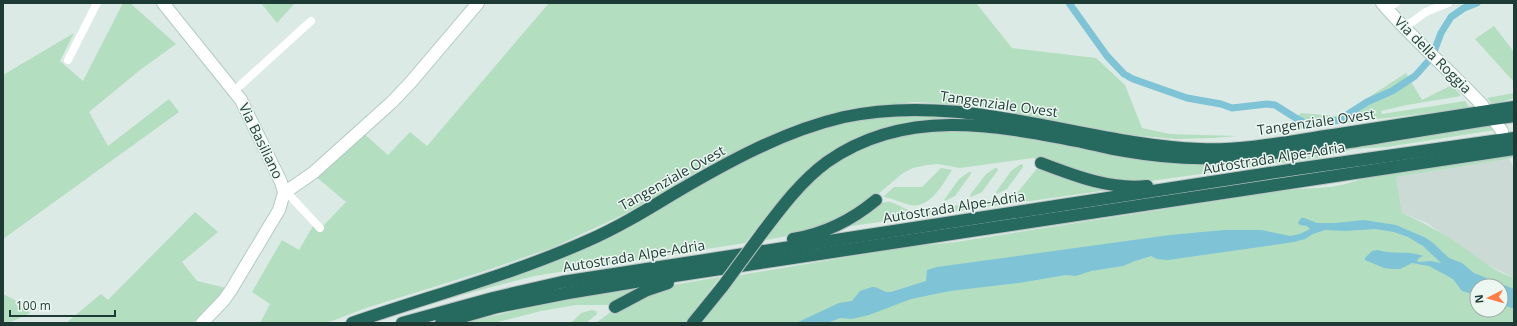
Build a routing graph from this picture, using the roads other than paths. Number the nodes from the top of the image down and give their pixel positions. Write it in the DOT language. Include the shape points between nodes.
graph roads {
  1 [pos="97,3"];
  2 [pos="163,3"];
  3 [pos="478,3"];
  4 [pos="1448,3"];
  5 [pos="1388,5"];
  6 [pos="310,21"];
  7 [pos="1405,27"];
  8 [pos="68,60"];
  9 [pos="234,91"];
  10 [pos="1483,106"];
  11 [pos="1513,109"];
  12 [pos="1514,138"];
  13 [pos="1514,149"];
  14 [pos="1041,163"];
  15 [pos="1222,182"];
  16 [pos="284,193"];
  17 [pos="876,200"];
  18 [pos="320,228"];
  19 [pos="710,260"];
  20 [pos="724,268"];
  21 [pos="615,307"];
  22 [pos="202,323"];
  23 [pos="352,323"];
  24 [pos="402,323"];
  25 [pos="440,323"];
  26 [pos="693,323"];
  1 -- 8 [label="street"];
  2 -- 9 [label="street, Via Basiliano"];
  3 -- 16 [label="street" via="392,102 313,173"];
  4 -- 7 [label="street" via="1426,12"];
  5 -- 7 [label="street, Via della Roggia"];
  6 -- 9 [label="street, Via Basiliano"];
  7 -- 10 [label="street, Via della Roggia"];
  9 -- 16 [label="street, Via Basiliano" via="251,119"];
  11 -- 23 [label="highway, Tangenziale Ovest" via="1288,142 1202,149 1127,141 1009,118 931,109 844,117 811,127 758,149 603,234 540,262"];
  11 -- 26 [label="highway, Tangenziale Ovest, bridge" via="1291,151 1214,158 1172,157 1124,151 1009,128 954,124 891,132 847,150 826,163 802,184 782,206"];
  12 -- 15 [label="highway, Autostrada Alpe-Adria"];
  13 -- 20 [label="highway, Autostrada Alpe-Adria"];
  14 -- 15 [label="highway" via="1083,178 1124,186 1140,187 1196,180"];
  15 -- 19 [label="highway, Autostrada Alpe-Adria"];
  16 -- 18 [label="street" via="290,196"];
  16 -- 22 [label="street" via="279,210 231,290"];
  17 -- 19 [label="highway" via="860,213 817,233 802,238 734,249"];
  19 -- 24 [label="highway, Autostrada Alpe-Adria" via="562,282"];
  20 -- 21 [label="highway" via="708,277 658,285"];
  20 -- 25 [label="highway, Autostrada Alpe-Adria" via="568,293 497,307"];
}
